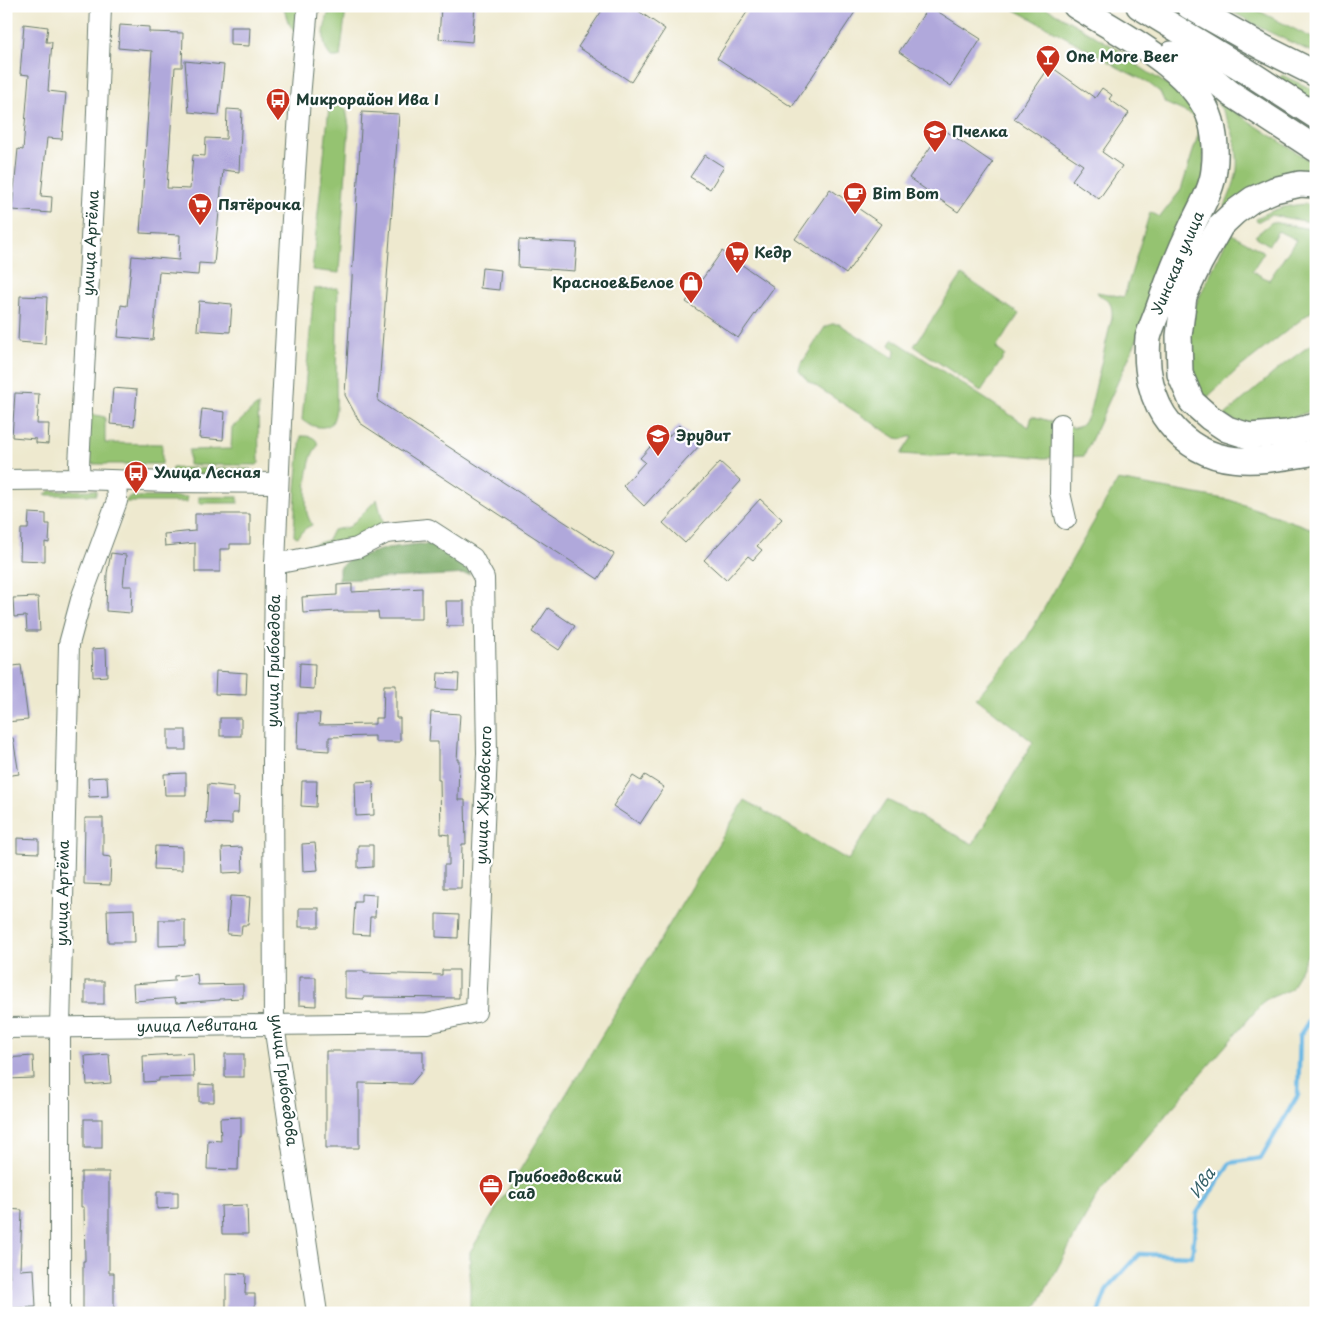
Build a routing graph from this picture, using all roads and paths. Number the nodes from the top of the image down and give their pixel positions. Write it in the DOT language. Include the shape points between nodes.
graph roads {
  1 [pos="101,6"];
  2 [pos="308,6"];
  3 [pos="1077,6"];
  4 [pos="1138,6"];
  5 [pos="1189,6"];
  6 [pos="1316,74"];
  7 [pos="1316,116"];
  8 [pos="1316,148"];
  9 [pos="1316,185"];
  10 [pos="1061,424"];
  11 [pos="1316,426"];
  12 [pos="1316,452"];
  13 [pos="80,479"];
  14 [pos="6,480"];
  15 [pos="116,481"];
  16 [pos="278,482"];
  17 [pos="1066,519"];
  18 [pos="275,564"];
  19 [pos="476,1012"];
  20 [pos="274,1025"];
  21 [pos="6,1028"];
  22 [pos="60,1028"];
  23 [pos="60,1313"];
  24 [pos="317,1313"];
  1 -- 13 [label="street, улица Артёма"];
  2 -- 16 [label="street, улица Грибоедова" via="292,219"];
  3 -- 8 [label="main road, Уинская улица" via="1181,58"];
  3 -- 12 [label="main road, Уинская улица" via="1162,60 1186,81 1211,121 1215,146 1210,186 1176,262 1149,336 1148,364 1157,406 1180,437 1226,460 1260,461"];
  4 -- 7 [label="main road"];
  5 -- 6 [label="main road"];
  9 -- 11 [label="main road, Уинская улица" via="1300,184 1274,190 1253,199 1221,225 1184,296 1179,336 1180,374 1192,402 1227,429 1249,436 1287,433"];
  10 -- 17 [label="street" via="1060,493"];
  13 -- 14 [label="street"];
  13 -- 15 [label="street"];
  15 -- 16 [label="street"];
  15 -- 22 [label="street, улица Артёма" via="117,501 82,596 69,644"];
  16 -- 18 [label="street, улица Грибоедова"];
  18 -- 19 [label="street, улица Жуковского" via="357,548 386,533 428,529 473,558 484,578 487,753"];
  18 -- 20 [label="street, улица Грибоедова"];
  19 -- 20 [label="street, улица Левитана" via="426,1023"];
  20 -- 22 [label="street, улица Левитана"];
  20 -- 24 [label="street, улица Грибоедова"];
  21 -- 22 [label="street, улица Левитана"];
  22 -- 23 [label="street, улица Артёма"];
}
